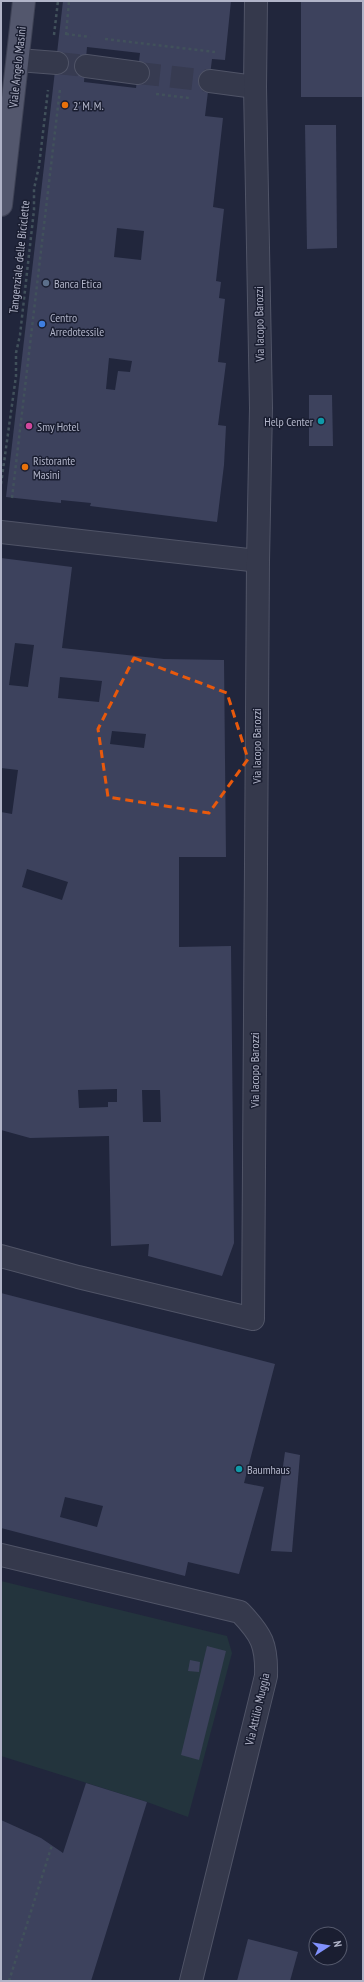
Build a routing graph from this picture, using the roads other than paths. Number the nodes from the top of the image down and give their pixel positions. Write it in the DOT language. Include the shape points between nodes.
graph roads {
  1 [pos="24,1"];
  2 [pos="256,1"];
  3 [pos="55,52"];
  4 [pos="18,60"];
  5 [pos="86,66"];
  6 [pos="138,73"];
  7 [pos="210,81"];
  8 [pos="255,87"];
  9 [pos="1,205"];
  10 [pos="1,532"];
  11 [pos="258,561"];
  12 [pos="1,1256"];
  13 [pos="1,1555"];
  14 [pos="190,1981"];
  1 -- 4 [label="main road, Viale Angelo Masini"];
  2 -- 8 [label="street, Via Iacopo Barozzi"];
  3 -- 4 [label="street"];
  4 -- 9 [label="main road, Viale Angelo Masini"];
  5 -- 6 [label="street"];
  7 -- 8 [label="street"];
  8 -- 11 [label="street, Via Iacopo Barozzi" via="261,408"];
  10 -- 11 [label="street"];
  11 -- 12 [label="street, Via Iacopo Barozzi" via="252,1319"];
  13 -- 14 [label="street, Via Attilio Muggia" via="240,1612 263,1642 267,1659 266,1676"];
}
